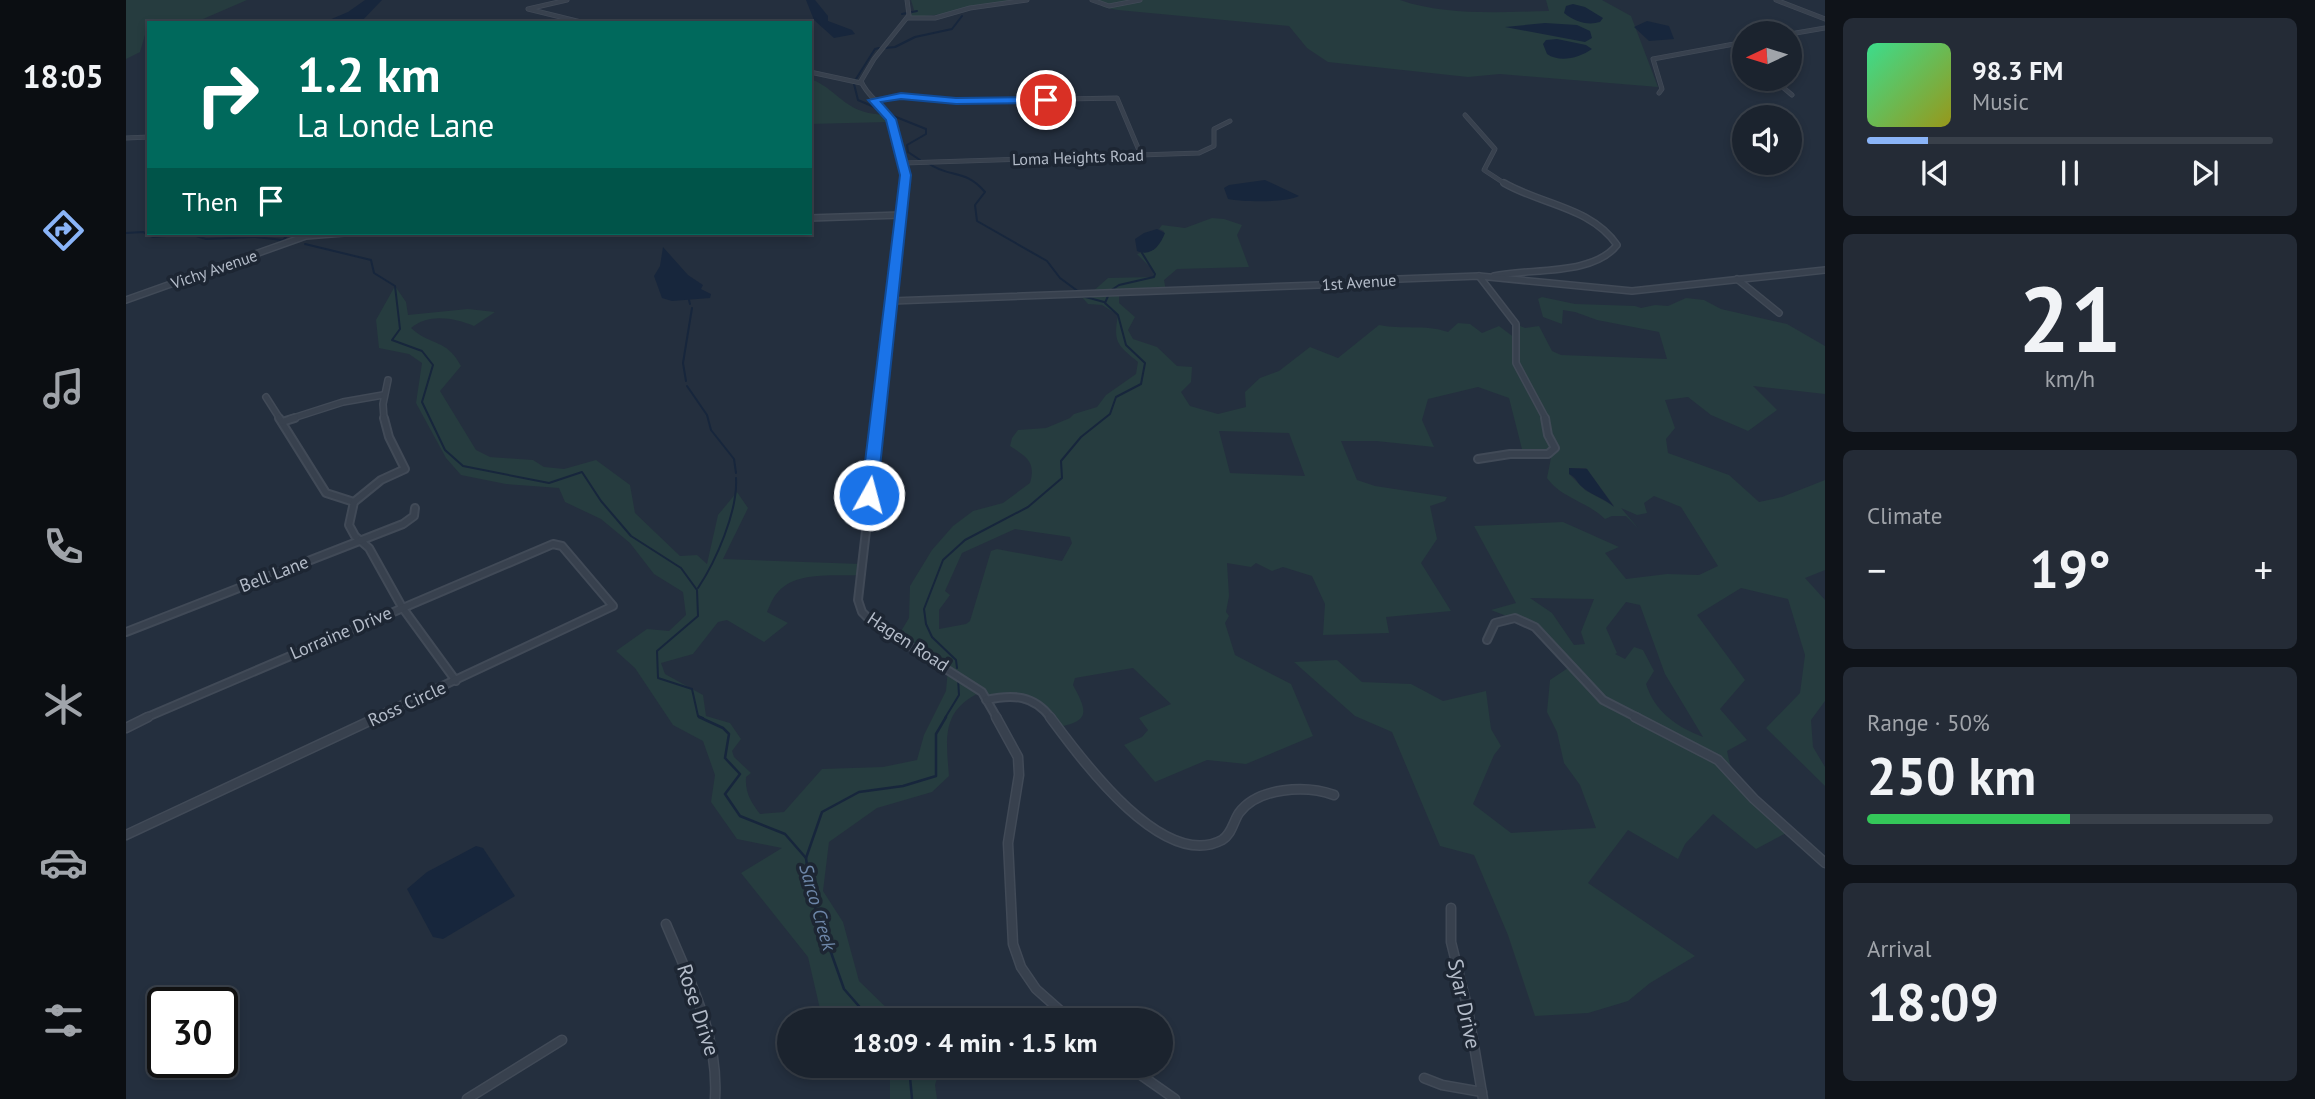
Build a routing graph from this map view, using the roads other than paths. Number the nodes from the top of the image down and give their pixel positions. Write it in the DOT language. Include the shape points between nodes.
graph roads {
  1 [pos="568,0"];
  2 [pos="907,0"];
  3 [pos="1027,0"];
  4 [pos="1093,0"];
  5 [pos="1140,0"];
  6 [pos="1776,0"];
  7 [pos="909,15"];
  8 [pos="1825,19"];
  9 [pos="576,21"];
  10 [pos="1825,28"];
  11 [pos="1802,32"];
  12 [pos="1732,45"];
  13 [pos="812,72"];
  14 [pos="861,83"];
  15 [pos="1787,91"];
  16 [pos="1658,93"];
  17 [pos="1792,95"];
  18 [pos="873,100"];
  19 [pos="1465,115"];
  20 [pos="1230,121"];
  21 [pos="147,137"];
  22 [pos="126,138"];
  23 [pos="1142,155"];
  24 [pos="904,163"];
  25 [pos="901,215"];
  26 [pos="812,218"];
  27 [pos="304,235"];
  28 [pos="1825,270"];
  29 [pos="1479,276"];
  30 [pos="1492,277"];
  31 [pos="1737,279"];
  32 [pos="126,300"];
  33 [pos="892,301"];
  34 [pos="1779,313"];
  35 [pos="388,380"];
  36 [pos="383,396"];
  37 [pos="266,397"];
  38 [pos="282,422"];
  39 [pos="1478,459"];
  40 [pos="354,502"];
  41 [pos="415,509"];
  42 [pos="360,541"];
  43 [pos="559,543"];
  44 [pos="402,607"];
  45 [pos="126,632"];
  46 [pos="1487,640"];
  47 [pos="456,681"];
  48 [pos="986,700"];
  49 [pos="126,728"];
  50 [pos="1335,795"];
  51 [pos="126,835"];
  52 [pos="1825,863"];
  53 [pos="1451,908"];
  54 [pos="666,924"];
  55 [pos="1057,1008"];
  56 [pos="562,1040"];
  57 [pos="1145,1078"];
  58 [pos="1424,1078"];
  59 [pos="1483,1096"];
  60 [pos="467,1099"];
  61 [pos="715,1099"];
  62 [pos="1175,1099"];
  1 -- 9 [label="street" via="528,10"];
  2 -- 7 [label="street"];
  3 -- 7 [label="street" via="935,18"];
  4 -- 5 [label="street" via="1109,6"];
  6 -- 8 [label="street"];
  7 -- 14 [label="street"];
  10 -- 11 [label="street"];
  12 -- 16 [label="street" via="1653,59 1662,89"];
  13 -- 14 [label="street"];
  14 -- 18 [label="street, Hagen Road"];
  15 -- 17 [label="street"];
  18 -- 23 [label="street" via="901,96 956,101 1116,98"];
  18 -- 24 [label="street, Hagen Road" via="891,119"];
  19 -- 30 [label="street" via="1495,149 1484,170 1529,196 1585,217 1617,246 1594,263"];
  20 -- 23 [label="street, Loma Heights Road" via="1214,129 1214,146 1209,151"];
  21 -- 22 [label="street"];
  23 -- 24 [label="street, Loma Heights Road"];
  24 -- 25 [label="street, Hagen Road"];
  25 -- 26 [label="street"];
  25 -- 33 [label="street, Hagen Road"];
  27 -- 32 [label="street, Vichy Avenue"];
  28 -- 31 [label="street, 1st Avenue"];
  29 -- 30 [label="street, 1st Avenue"];
  29 -- 33 [label="street, 1st Avenue"];
  29 -- 39 [label="street" via="1516,324 1516,363 1545,415 1555,448 1548,454"];
  30 -- 31 [label="street, 1st Avenue" via="1622,291"];
  31 -- 34 [label="street"];
  33 -- 48 [label="street, Hagen Road" via="858,600 872,622 958,675"];
  35 -- 36 [label="street"];
  36 -- 38 [label="street" via="344,402"];
  36 -- 40 [label="street" via="385,432 405,469"];
  37 -- 38 [label="street"];
  38 -- 40 [label="street" via="326,493"];
  40 -- 42 [label="street" via="349,525"];
  41 -- 42 [label="street, Bell Lane" via="410,520"];
  42 -- 44 [label="street" via="369,548"];
  42 -- 45 [label="street, Bell Lane"];
  43 -- 44 [label="street, Lorraine Drive"];
  43 -- 47 [label="street, Ross Circle" via="613,606"];
  44 -- 47 [label="street"];
  44 -- 49 [label="street, Lorraine Drive"];
  46 -- 52 [label="street" via="1495,623 1515,618 1535,627 1603,700 1718,760"];
  47 -- 51 [label="street, Ross Circle"];
  48 -- 50 [label="street" via="1006,695 1032,698 1107,790 1178,841 1213,845 1230,833 1250,803 1274,793 1315,789"];
  48 -- 55 [label="street, Hagen Road" via="1018,757 1008,843 1016,956 1036,989"];
  53 -- 59 [label="street, Syar Drive" via="1450,942"];
  54 -- 61 [label="street, Rose Drive" via="710,1031 717,1070"];
  56 -- 60 [label="street"];
  57 -- 62 [label="street"];
  58 -- 59 [label="street"];
}
